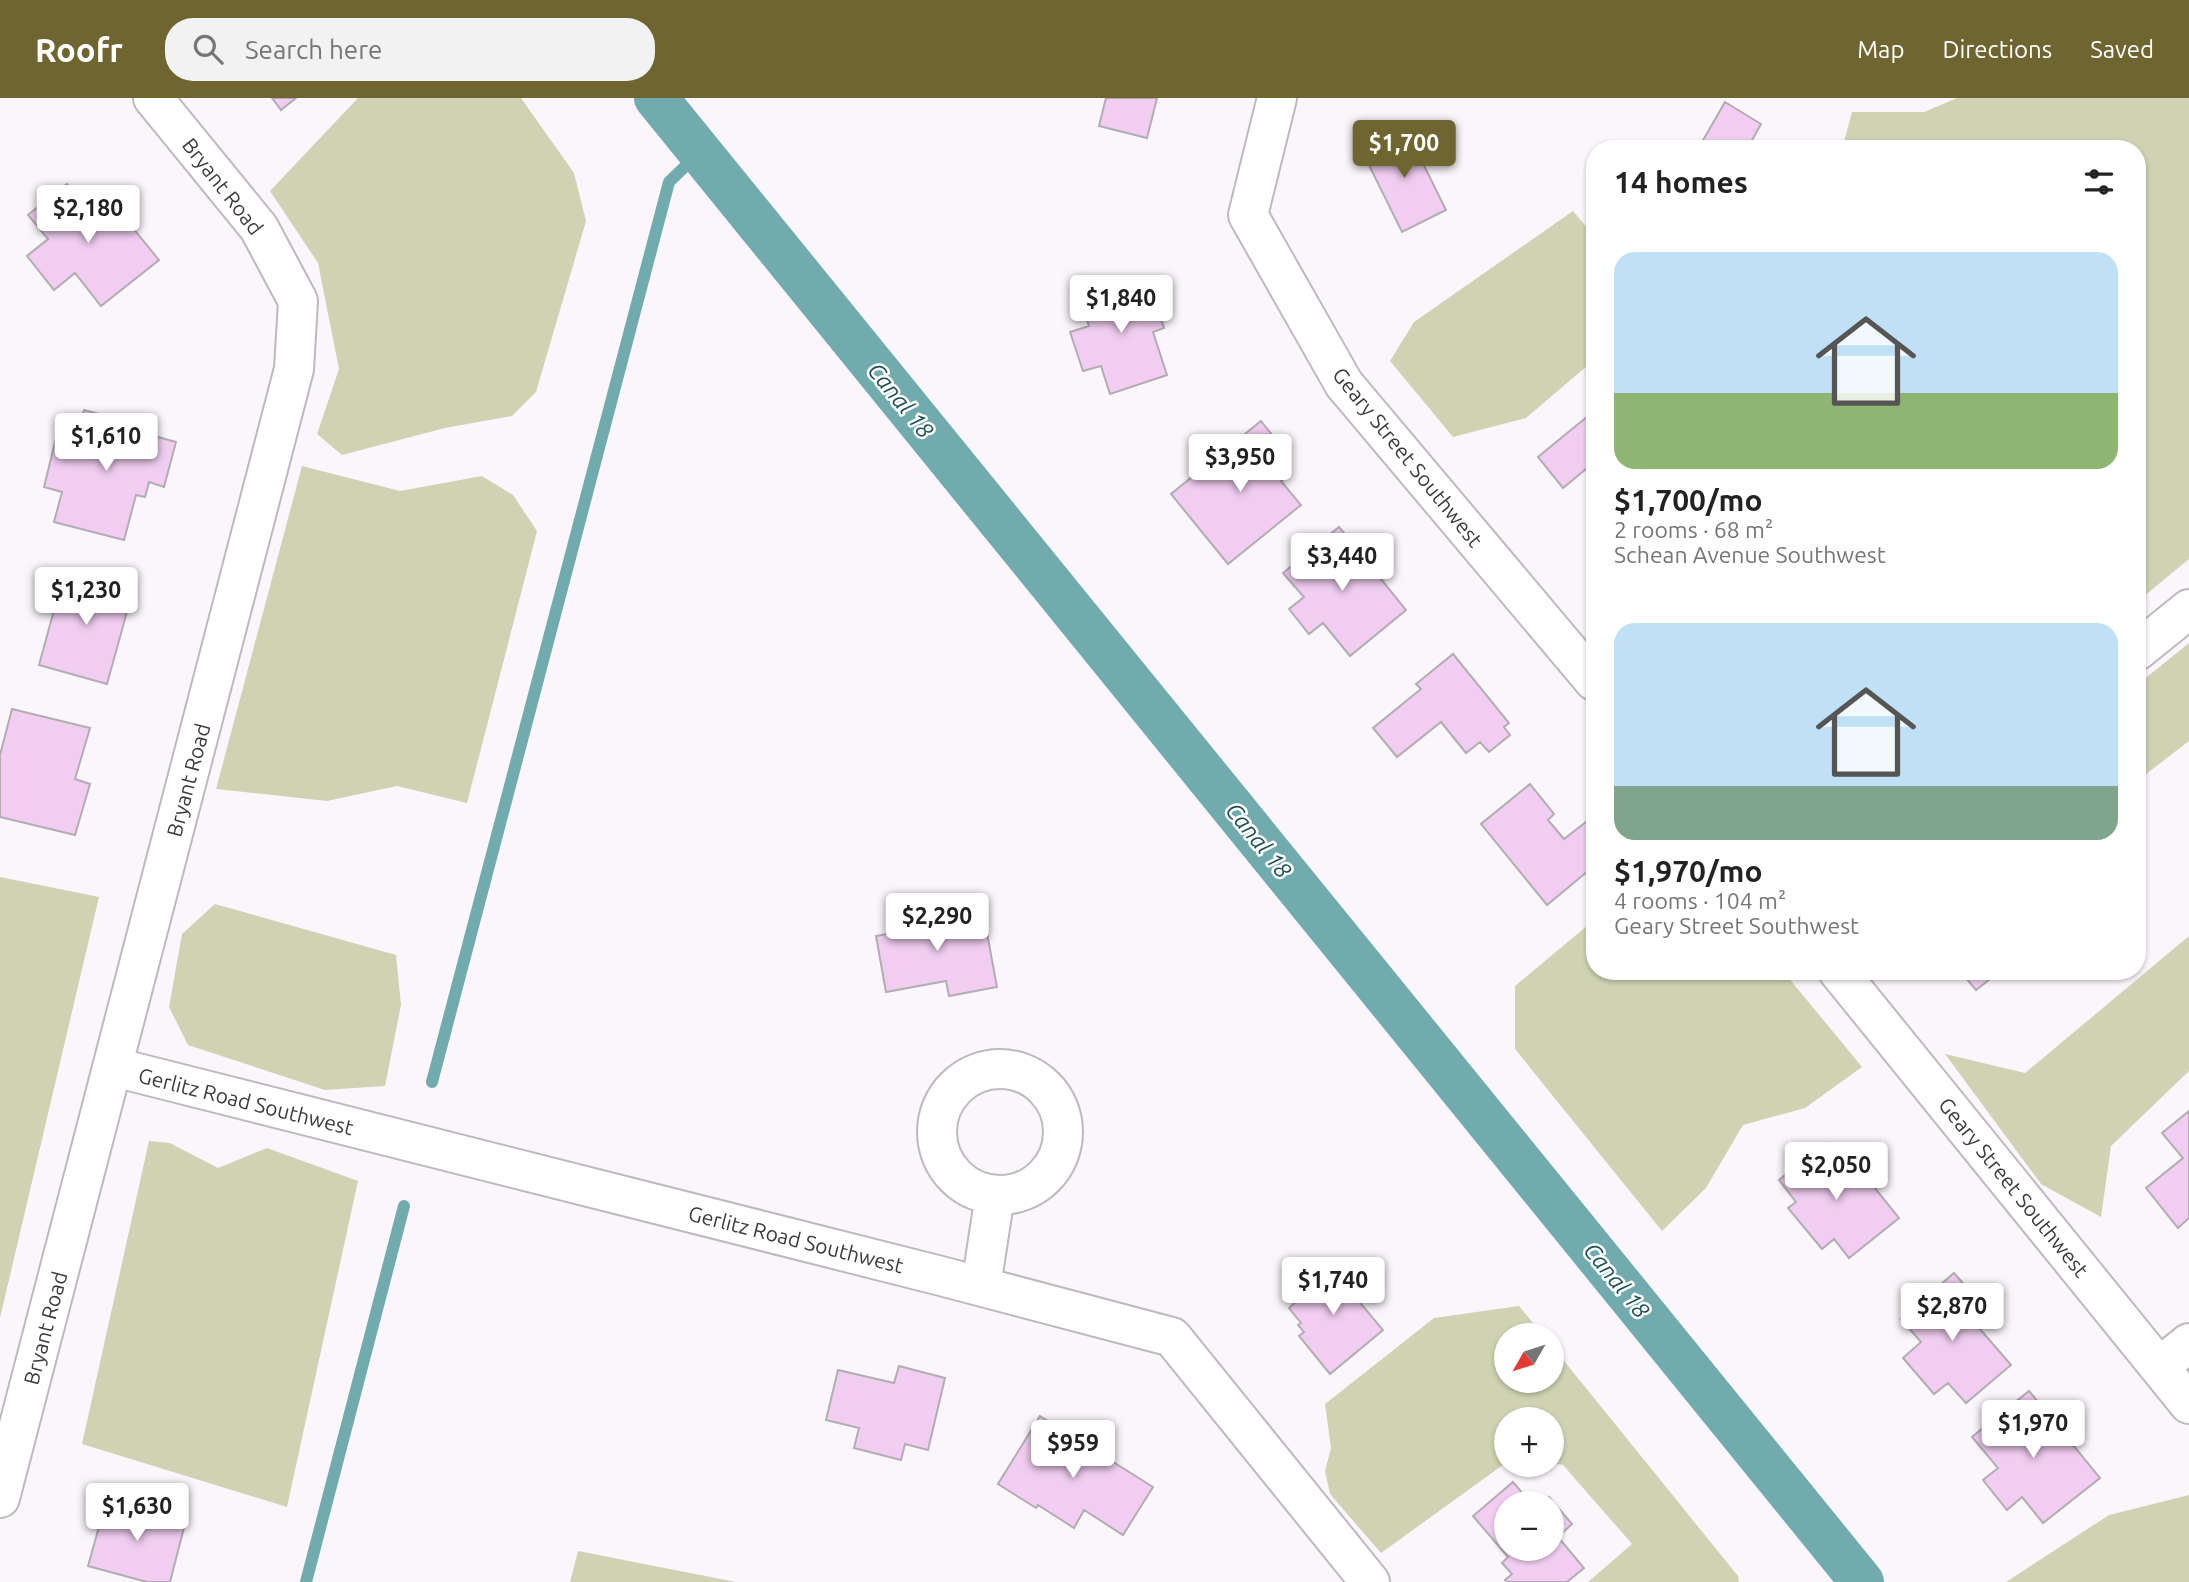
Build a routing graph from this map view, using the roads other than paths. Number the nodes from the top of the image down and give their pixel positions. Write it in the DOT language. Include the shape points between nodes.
graph roads {
  1 [pos="153,98"];
  2 [pos="1277,98"];
  3 [pos="2189,609"];
  4 [pos="2146,644"];
  5 [pos="1586,671"];
  6 [pos="1845,980"];
  7 [pos="114,1068"];
  8 [pos="995,1195"];
  9 [pos="981,1286"];
  10 [pos="2189,1343"];
  11 [pos="2159,1367"];
  12 [pos="2189,1404"];
  13 [pos="0,1498"];
  14 [pos="1370,1582"];
  1 -- 7 [label="street, Bryant Road" via="259,228 298,302 294,369"];
  2 -- 5 [label="street, Geary Street Southwest" via="1248,215 1344,384"];
  3 -- 4 [label="street"];
  6 -- 11 [label="street, Geary Street Southwest"];
  7 -- 9 [label="street, Gerlitz Road Southwest"];
  7 -- 13 [label="street, Bryant Road"];
  8 -- 9 [label="street"];
  9 -- 14 [label="street, Gerlitz Road Southwest" via="1172,1337"];
  10 -- 11 [label="street"];
  11 -- 12 [label="street, Geary Street Southwest"];
}
